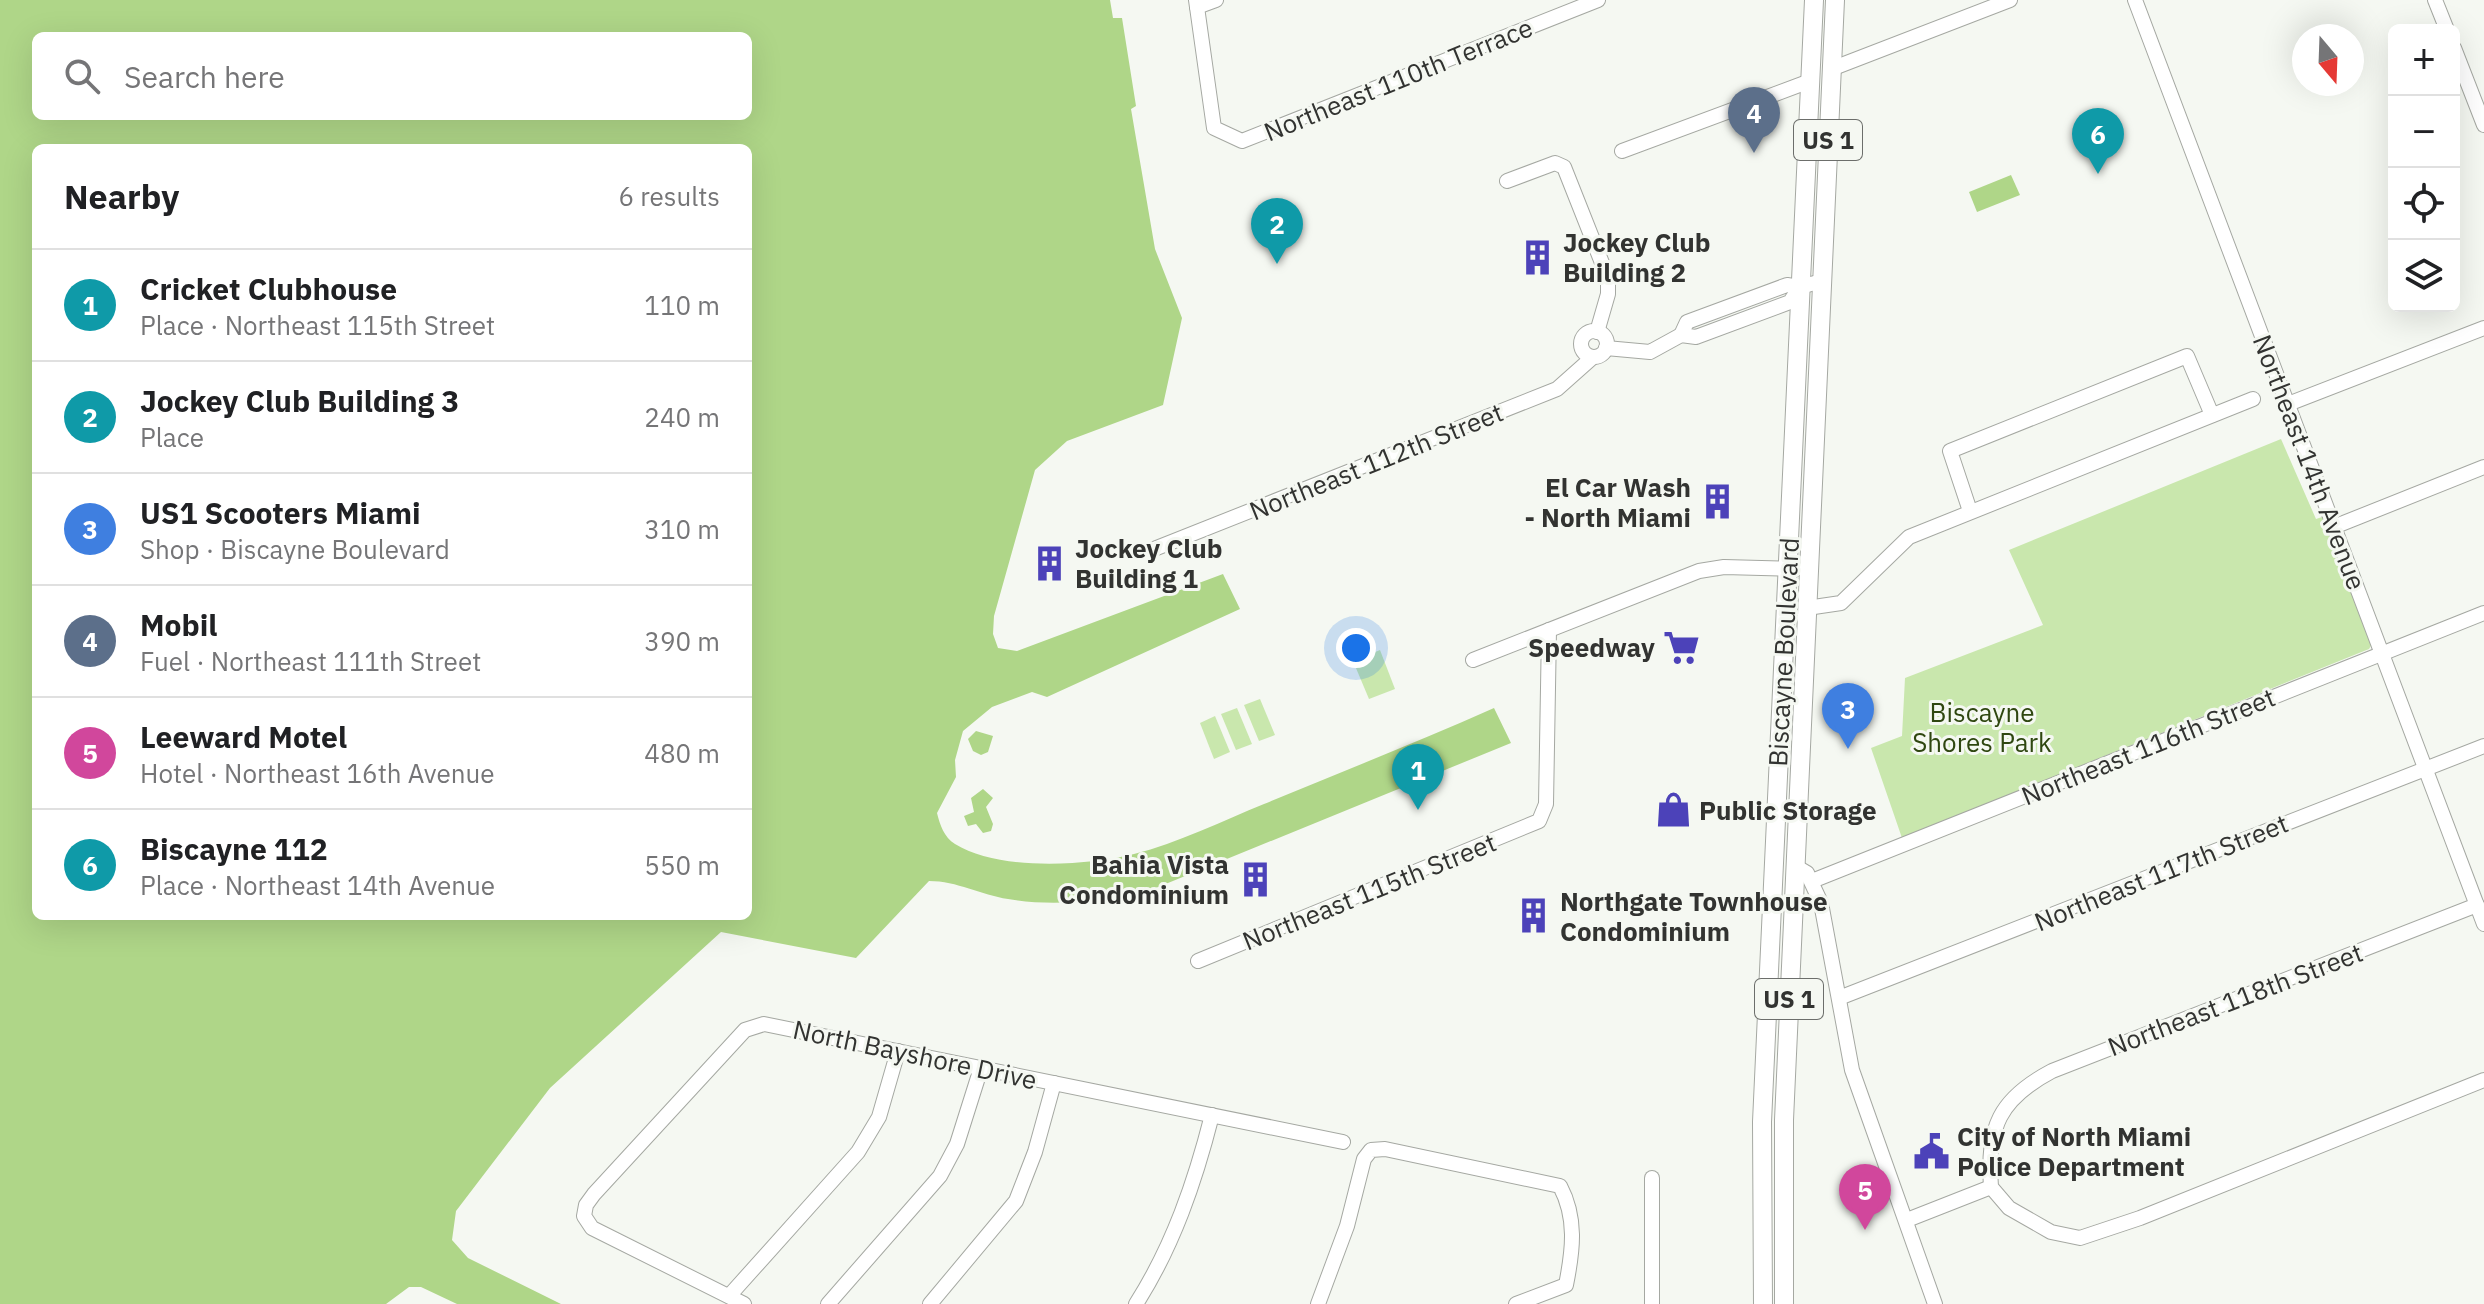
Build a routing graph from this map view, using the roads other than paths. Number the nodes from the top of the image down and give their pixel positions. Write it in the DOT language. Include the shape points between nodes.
graph roads {
  1 [pos="1216,0"];
  2 [pos="1598,0"];
  3 [pos="1814,0"];
  4 [pos="1835,0"];
  5 [pos="2010,0"];
  6 [pos="2135,0"];
  7 [pos="2435,0"];
  8 [pos="1196,4"];
  9 [pos="2445,24"];
  10 [pos="2460,63"];
  11 [pos="1831,69"];
  12 [pos="1810,81"];
  13 [pos="2484,125"];
  14 [pos="1622,151"];
  15 [pos="1507,181"];
  16 [pos="1822,281"];
  17 [pos="1800,287"];
  18 [pos="1715,311"];
  19 [pos="1721,328"];
  20 [pos="2484,328"];
  21 [pos="1597,332"];
  22 [pos="1681,335"];
  23 [pos="1600,352"];
  24 [pos="2253,399"];
  25 [pos="2288,404"];
  26 [pos="2212,415"];
  27 [pos="2484,467"];
  28 [pos="1970,511"];
  29 [pos="2336,526"];
  30 [pos="1149,551"];
  31 [pos="1787,569"];
  32 [pos="1808,570"];
  33 [pos="1807,608"];
  34 [pos="2484,613"];
  35 [pos="1549,630"];
  36 [pos="2382,653"];
  37 [pos="1473,660"];
  38 [pos="2484,746"];
  39 [pos="2425,768"];
  40 [pos="1775,839"];
  41 [pos="1795,866"];
  42 [pos="1812,881"];
  43 [pos="2477,905"];
  44 [pos="2484,924"];
  45 [pos="1198,961"];
  46 [pos="1839,998"];
  47 [pos="898,1051"];
  48 [pos="981,1068"];
  49 [pos="2484,1080"];
  50 [pos="1054,1083"];
  51 [pos="1212,1115"];
  52 [pos="1343,1142"];
  53 [pos="1652,1178"];
  54 [pos="1991,1187"];
  55 [pos="1907,1220"];
  56 [pos="729,1296"];
  57 [pos="744,1304"];
  58 [pos="828,1304"];
  59 [pos="930,1304"];
  60 [pos="1136,1304"];
  61 [pos="1318,1304"];
  62 [pos="1516,1304"];
  63 [pos="1652,1304"];
  64 [pos="1763,1304"];
  65 [pos="1784,1304"];
  66 [pos="1935,1304"];
  1 -- 8 [label="street"];
  2 -- 8 [label="street, Northeast 110th Terrace" via="1242,141 1214,128"];
  3 -- 12 [label="main road, Biscayne Boulevard / US 1"];
  4 -- 11 [label="main road, Biscayne Boulevard / US 1"];
  5 -- 11 [label="street"];
  6 -- 25 [label="street, Northeast 14th Avenue"];
  7 -- 9 [label="street"];
  10 -- 13 [label="street"];
  11 -- 16 [label="main road, Biscayne Boulevard / US 1"];
  12 -- 14 [label="street"];
  12 -- 17 [label="main road, Biscayne Boulevard / US 1"];
  15 -- 21 [label="street" via="1560,164 1603,265 1608,294"];
  16 -- 17 [label="street"];
  16 -- 32 [label="main road, Biscayne Boulevard / US 1"];
  17 -- 18 [label="street" via="1787,285"];
  17 -- 19 [label="street" via="1790,302"];
  17 -- 31 [label="main road, Biscayne Boulevard / US 1"];
  18 -- 19 [label="street"];
  18 -- 22 [label="street" via="1687,322"];
  19 -- 22 [label="street" via="1696,337"];
  20 -- 25 [label="street"];
  21 -- 23 [label="street" via="1606,340"];
  21 -- 23 [label="street" via="1581,342 1585,354"];
  22 -- 23 [label="street" via="1650,352"];
  23 -- 30 [label="street, Northeast 112th Street" via="1557,389"];
  24 -- 26 [label="street"];
  25 -- 29 [label="street, Northeast 14th Avenue"];
  26 -- 28 [label="street"];
  26 -- 28 [label="street" via="2187,356 1950,451"];
  27 -- 29 [label="street"];
  28 -- 33 [label="street" via="1909,537 1841,603"];
  29 -- 36 [label="street, Northeast 14th Avenue"];
  31 -- 32 [label="street"];
  31 -- 35 [label="street" via="1699,571"];
  31 -- 40 [label="main road, Biscayne Boulevard / US 1"];
  32 -- 33 [label="main road, Biscayne Boulevard / US 1"];
  33 -- 41 [label="main road, Biscayne Boulevard / US 1"];
  34 -- 36 [label="street, Northeast 116th Street"];
  35 -- 37 [label="street"];
  35 -- 45 [label="street, Northeast 115th Street" via="1546,804 1539,821"];
  36 -- 39 [label="street, Northeast 14th Avenue"];
  36 -- 42 [label="street, Northeast 116th Street"];
  38 -- 39 [label="street, Northeast 117th Street"];
  39 -- 43 [label="street, Northeast 14th Avenue"];
  39 -- 46 [label="street, Northeast 117th Street"];
  40 -- 41 [label="main road" via="1783,857"];
  40 -- 64 [label="main road, Biscayne Boulevard / US 1" via="1762,1122"];
  41 -- 42 [label="street"];
  41 -- 65 [label="main road, Biscayne Boulevard / US 1" via="1783,1162"];
  42 -- 46 [label="street"];
  43 -- 44 [label="street, Northeast 14th Avenue"];
  43 -- 54 [label="street, Northeast 118th Street" via="2024,1086 2003,1109 1993,1136"];
  46 -- 55 [label="street" via="1852,1070"];
  47 -- 48 [label="street, North Bayshore Drive"];
  47 -- 56 [label="street" via="879,1117 858,1152"];
  47 -- 56 [label="street, North Bayshore Drive" via="764,1024 745,1030 586,1205 584,1216 592,1228"];
  48 -- 50 [label="street, North Bayshore Drive"];
  48 -- 58 [label="street" via="957,1144 940,1176"];
  49 -- 54 [label="street" via="2080,1238 2051,1232 2009,1208"];
  50 -- 51 [label="street, North Bayshore Drive"];
  50 -- 59 [label="street" via="1016,1201"];
  51 -- 52 [label="street, North Bayshore Drive"];
  51 -- 60 [label="street" via="1180,1220"];
  53 -- 63 [label="street"];
  54 -- 55 [label="street"];
  55 -- 66 [label="street"];
  56 -- 57 [label="street"];
  61 -- 62 [label="street" via="1347,1226 1364,1159 1371,1150 1385,1149 1560,1186 1572,1209 1566,1285"];
}
